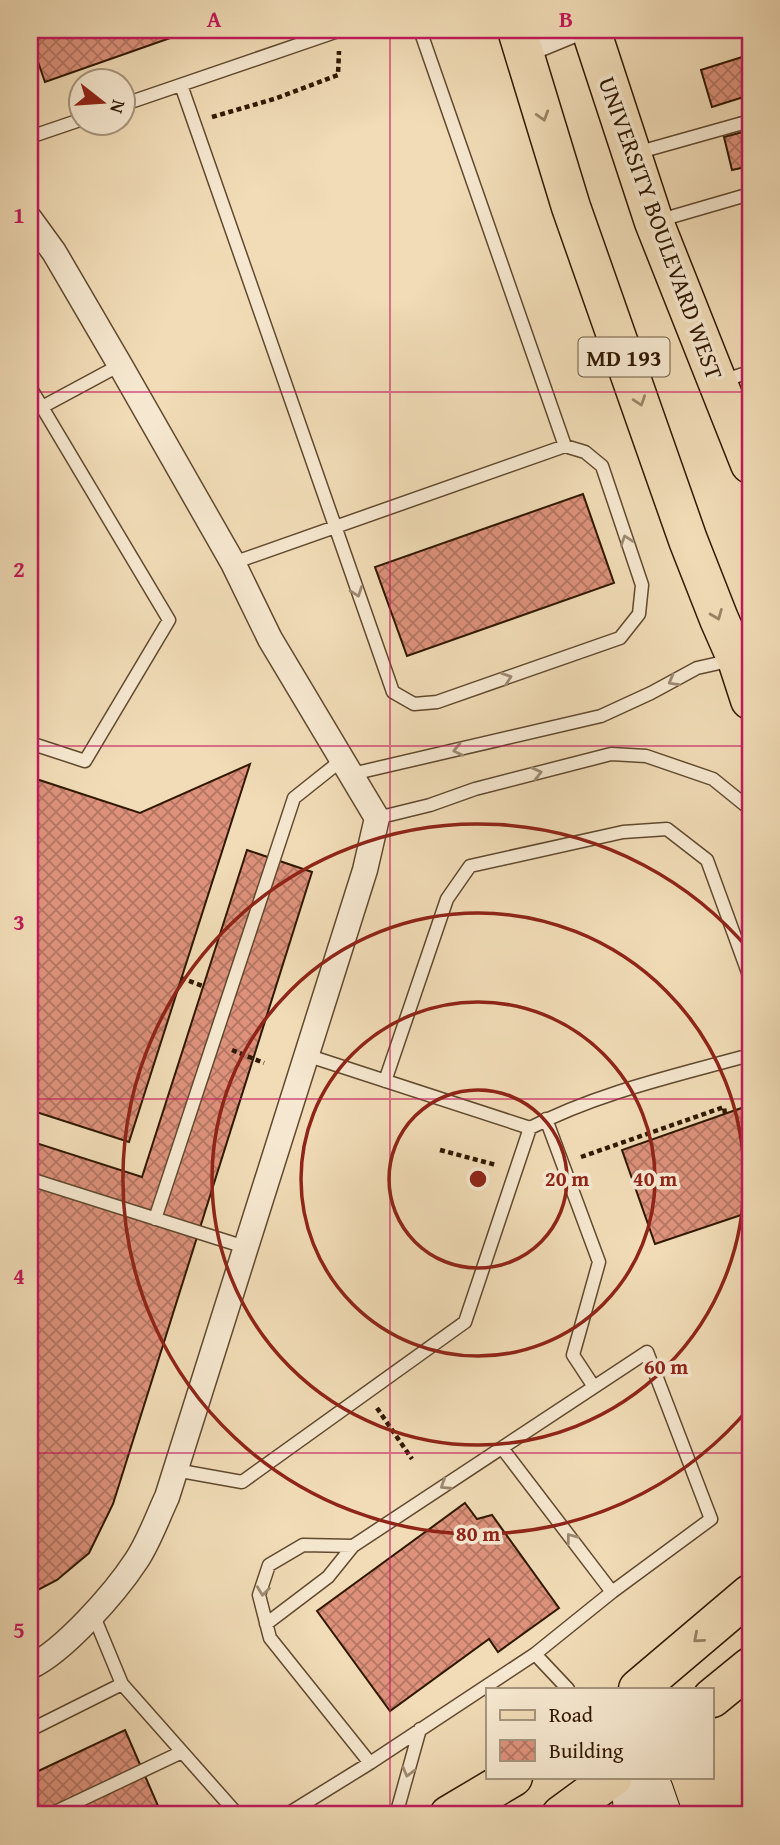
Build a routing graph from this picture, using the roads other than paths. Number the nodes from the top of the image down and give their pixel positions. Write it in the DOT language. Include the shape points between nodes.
graph roads {
  1 [pos="340,30"];
  2 [pos="420,30"];
  3 [pos="573,30"];
  4 [pos="591,30"];
  5 [pos="520,40"];
  6 [pos="187,83"];
  7 [pos="136,100"];
  8 [pos="750,121"];
  9 [pos="66,124"];
  10 [pos="31,134"];
  11 [pos="631,155"];
  12 [pos="750,194"];
  13 [pos="30,219"];
  14 [pos="654,222"];
  15 [pos="120,365"];
  16 [pos="734,377"];
  17 [pos="30,387"];
  18 [pos="43,407"];
  19 [pos="565,446"];
  20 [pos="748,452"];
  21 [pos="334,528"];
  22 [pos="233,563"];
  23 [pos="744,658"];
  24 [pos="750,700"];
  25 [pos="30,743"];
  26 [pos="347,766"];
  27 [pos="750,808"];
  28 [pos="377,818"];
  29 [pos="750,978"];
  30 [pos="750,1049"];
  31 [pos="306,1055"];
  32 [pos="386,1081"];
  33 [pos="546,1119"];
  34 [pos="530,1128"];
  35 [pos="30,1179"];
  36 [pos="155,1219"];
  37 [pos="246,1247"];
  38 [pos="594,1387"];
  39 [pos="502,1448"];
  40 [pos="175,1470"];
  41 [pos="353,1546"];
  42 [pos="612,1592"];
  43 [pos="750,1594"];
  44 [pos="93,1614"];
  45 [pos="266,1624"];
  46 [pos="535,1654"];
  47 [pos="30,1667"];
  48 [pos="750,1667"];
  49 [pos="122,1684"];
  50 [pos="493,1685"];
  51 [pos="567,1688"];
  52 [pos="639,1688"];
  53 [pos="486,1689"];
  54 [pos="714,1696"];
  55 [pos="419,1729"];
  56 [pos="30,1730"];
  57 [pos="182,1752"];
  58 [pos="370,1763"];
  59 [pos="511,1778"];
  60 [pos="612,1778"];
  61 [pos="629,1778"];
  62 [pos="642,1778"];
  63 [pos="49,1815"];
  64 [pos="238,1815"];
  65 [pos="286,1815"];
  66 [pos="396,1815"];
  67 [pos="449,1815"];
  68 [pos="561,1815"];
  69 [pos="633,1815"];
  70 [pos="663,1815"];
  1 -- 6 [label="lane"];
  2 -- 19 [label="lane"];
  3 -- 5 [label="street"];
  4 -- 11 [label="main road, UNIVERSITY BOULEVARD WEST / MD 193"];
  5 -- 23 [label="main road, MD 193, one-way" via="571,207 688,540 719,619"];
  6 -- 7 [label="lane"];
  6 -- 21 [label="lane"];
  8 -- 11 [label="lane"];
  9 -- 10 [label="lane"];
  11 -- 14 [label="main road, UNIVERSITY BOULEVARD WEST / MD 193"];
  12 -- 14 [label="lane"];
  13 -- 15 [label="street"];
  14 -- 16 [label="main road, UNIVERSITY BOULEVARD WEST / MD 193"];
  15 -- 18 [label="lane"];
  15 -- 22 [label="street"];
  16 -- 20 [label="main road, UNIVERSITY BOULEVARD WEST / MD 193"];
  17 -- 18 [label="lane"];
  18 -- 25 [label="lane" via="169,620 85,761"];
  19 -- 21 [label="lane"];
  21 -- 19 [label="lane, one-way" via="393,692 414,704 437,702 620,638 639,614 642,585 602,466 585,452"];
  21 -- 22 [label="lane"];
  22 -- 26 [label="street" via="270,639"];
  23 -- 24 [label="main road, MD 193"];
  23 -- 26 [label="lane, one-way" via="697,668 601,716"];
  26 -- 28 [label="street"];
  26 -- 36 [label="lane" via="294,798"];
  28 -- 27 [label="lane, one-way" via="611,754 646,756 713,779"];
  28 -- 31 [label="street"];
  29 -- 32 [label="lane" via="707,860 667,829 623,832 470,866 447,899"];
  30 -- 33 [label="lane" via="746,1056"];
  31 -- 32 [label="lane"];
  31 -- 37 [label="street"];
  32 -- 34 [label="lane"];
  33 -- 34 [label="lane"];
  33 -- 38 [label="lane" via="599,1262 573,1355"];
  34 -- 40 [label="lane" via="465,1322 242,1482"];
  35 -- 36 [label="lane"];
  36 -- 37 [label="lane"];
  37 -- 40 [label="street"];
  38 -- 39 [label="lane"];
  38 -- 42 [label="lane" via="647,1352 711,1520"];
  39 -- 41 [label="lane, one-way"];
  42 -- 39 [label="lane, one-way"];
  40 -- 44 [label="street" via="137,1560"];
  41 -- 45 [label="lane" via="328,1577"];
  41 -- 45 [label="lane, one-way" via="303,1545 269,1565 259,1595"];
  42 -- 46 [label="lane"];
  43 -- 52 [label="main road, one-way"];
  44 -- 47 [label="street" via="44,1660"];
  44 -- 49 [label="lane"];
  45 -- 58 [label="lane" via="270,1638"];
  46 -- 50 [label="lane"];
  46 -- 51 [label="lane"];
  48 -- 54 [label="main road"];
  49 -- 56 [label="lane"];
  49 -- 57 [label="lane"];
  53 -- 55 [label="lane"];
  55 -- 58 [label="lane"];
  55 -- 66 [label="lane, one-way"];
  57 -- 63 [label="lane"];
  57 -- 64 [label="lane"];
  58 -- 65 [label="lane"];
  59 -- 67 [label="main road"];
  60 -- 68 [label="main road"];
  61 -- 69 [label="street"];
  62 -- 70 [label="street" via="654,1789"];
}
